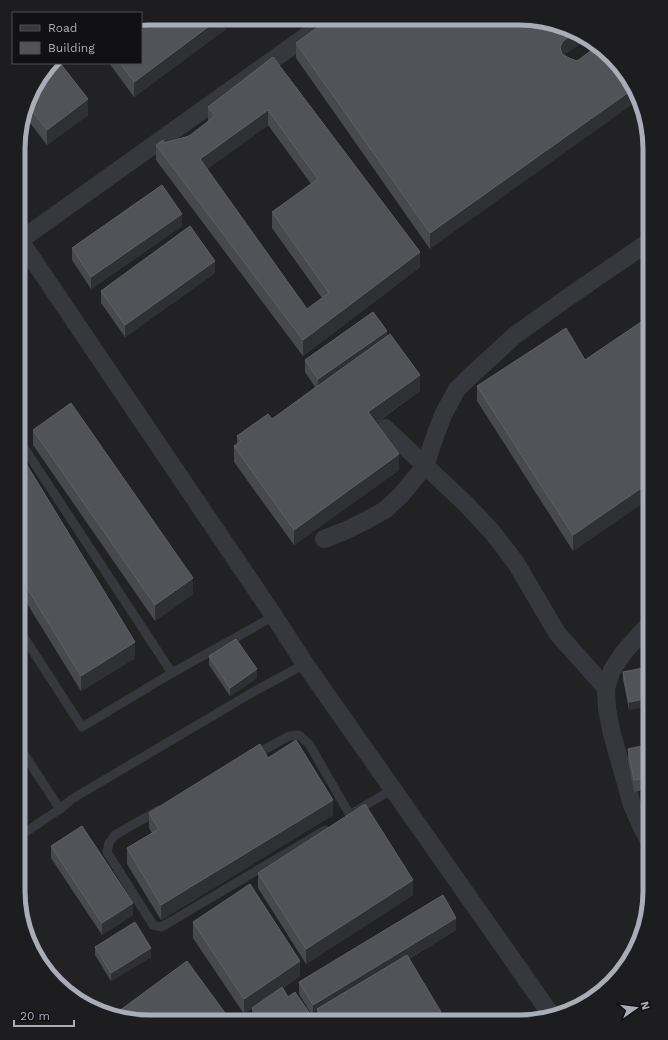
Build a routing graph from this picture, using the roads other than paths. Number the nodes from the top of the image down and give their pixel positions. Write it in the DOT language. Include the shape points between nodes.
graph roads {
  1 [pos="321,25"];
  2 [pos="25,236"];
  3 [pos="643,246"];
  4 [pos="25,249"];
  5 [pos="385,428"];
  6 [pos="25,449"];
  7 [pos="426,466"];
  8 [pos="324,539"];
  9 [pos="274,616"];
  10 [pos="643,631"];
  11 [pos="25,639"];
  12 [pos="305,664"];
  13 [pos="172,673"];
  14 [pos="606,688"];
  15 [pos="25,756"];
  16 [pos="242,763"];
  17 [pos="393,789"];
  18 [pos="168,805"];
  19 [pos="60,810"];
  20 [pos="330,827"];
  21 [pos="643,830"];
  22 [pos="25,832"];
  23 [pos="549,1012"];
  1 -- 2 [label="street"];
  3 -- 7 [label="street" via="514,336 457,389 443,416"];
  4 -- 9 [label="street"];
  5 -- 7 [label="street"];
  6 -- 13 [label="lane"];
  7 -- 8 [label="street" via="385,510"];
  7 -- 14 [label="street" via="493,533 516,563 557,633"];
  9 -- 12 [label="street"];
  9 -- 13 [label="lane"];
  10 -- 14 [label="street" via="612,670"];
  11 -- 13 [label="lane" via="82,727"];
  12 -- 17 [label="street"];
  12 -- 19 [label="lane" via="239,700 72,800"];
  14 -- 21 [label="street" via="612,734 632,805"];
  15 -- 19 [label="lane"];
  16 -- 17 [label="lane" via="289,736 299,735 309,744 347,817"];
  17 -- 23 [label="street"];
  18 -- 20 [label="lane" via="115,835 109,843 107,852 153,925 161,927"];
  19 -- 22 [label="lane"];
}
